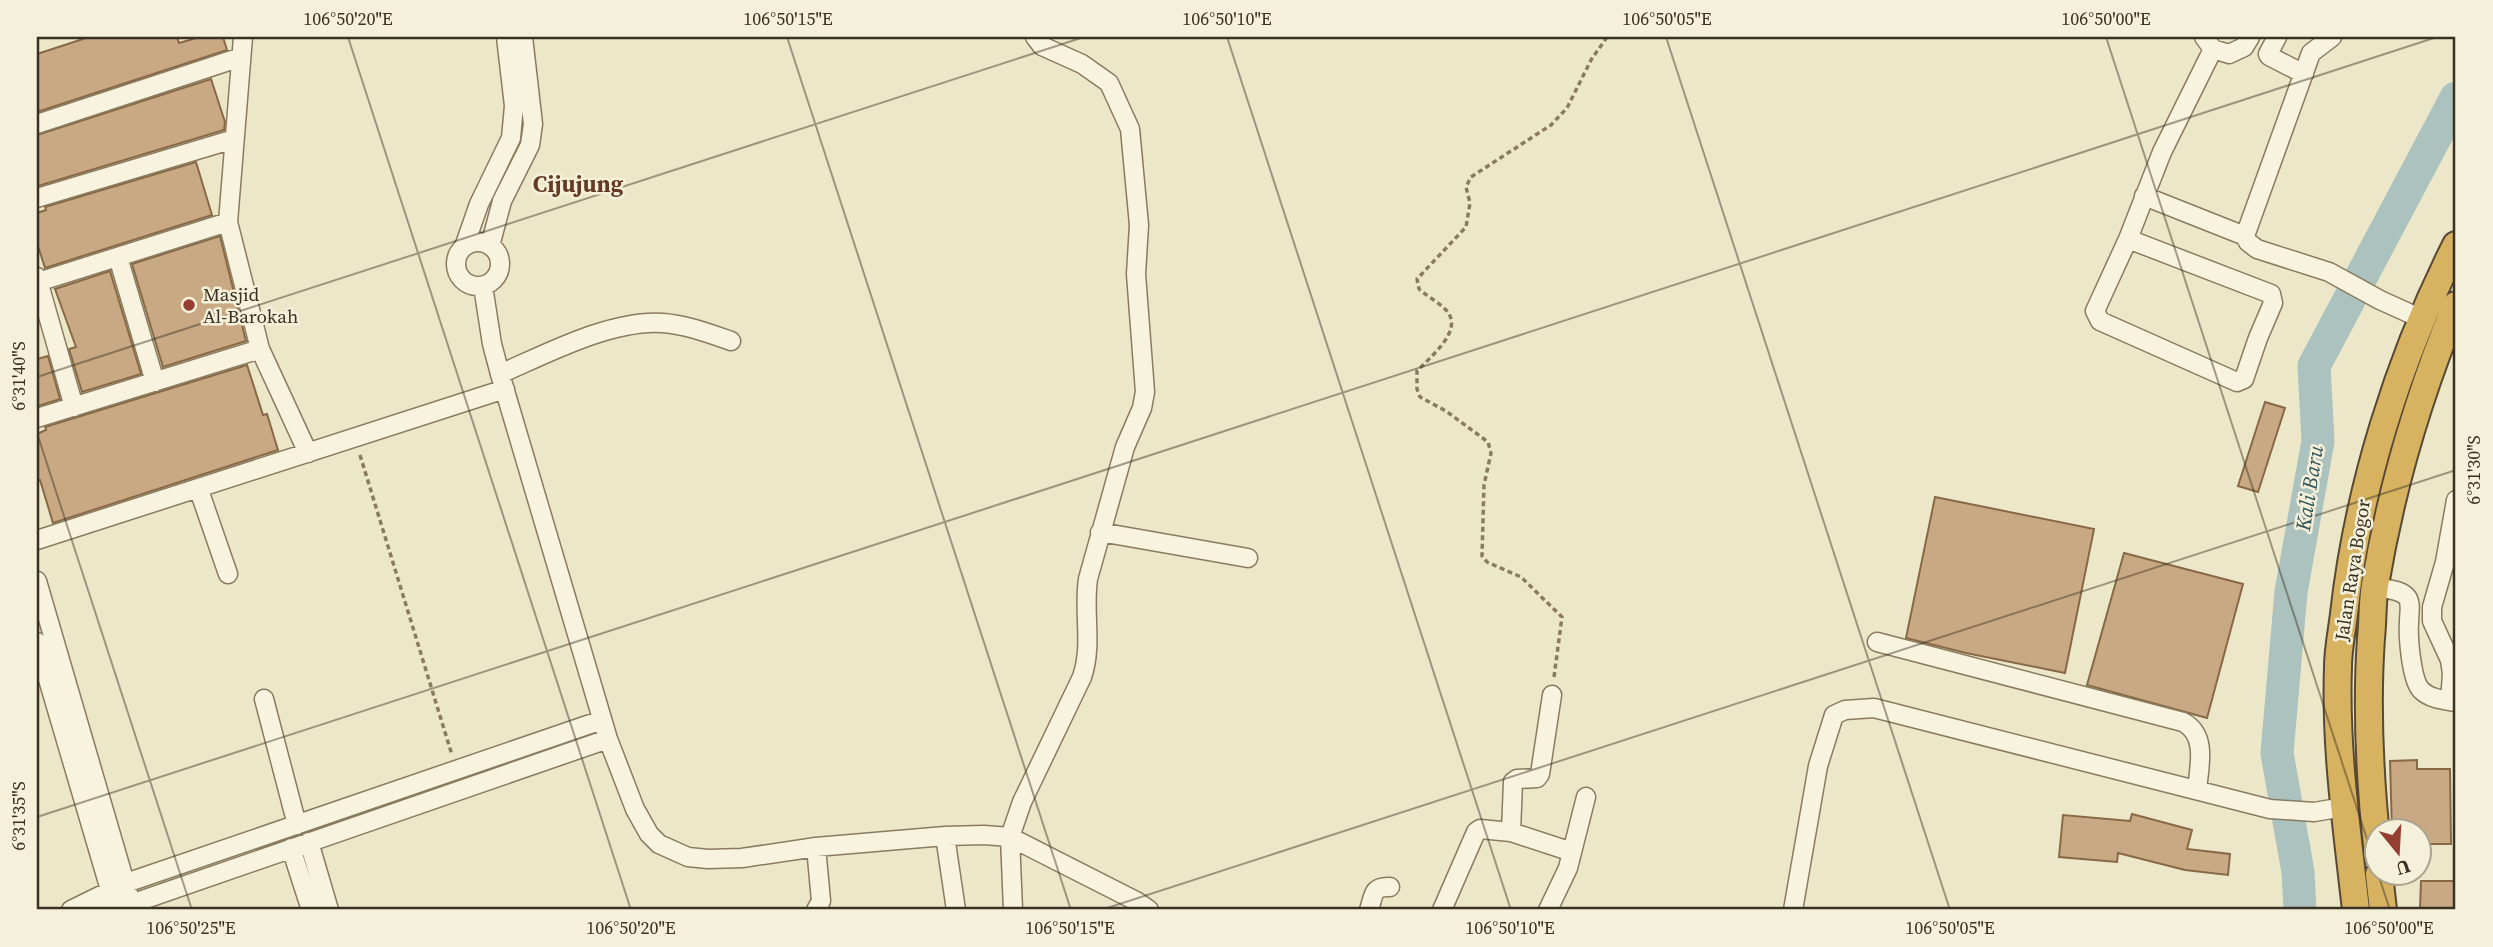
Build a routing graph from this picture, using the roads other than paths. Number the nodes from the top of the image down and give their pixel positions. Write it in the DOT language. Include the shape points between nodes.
graph roads {
  1 [pos="243,37"];
  2 [pos="506,37"];
  3 [pos="523,37"];
  4 [pos="1035,37"];
  5 [pos="2250,37"];
  6 [pos="2277,37"];
  7 [pos="2332,37"];
  8 [pos="2209,43"];
  9 [pos="2308,45"];
  10 [pos="241,57"];
  11 [pos="2304,74"];
  12 [pos="37,124"];
  13 [pos="234,139"];
  14 [pos="2144,197"];
  15 [pos="37,198"];
  16 [pos="228,222"];
  17 [pos="2245,236"];
  18 [pos="2128,239"];
  19 [pos="2456,245"];
  20 [pos="490,246"];
  21 [pos="464,247"];
  22 [pos="118,257"];
  23 [pos="38,279"];
  24 [pos="483,286"];
  25 [pos="2456,305"];
  26 [pos="2423,318"];
  27 [pos="731,341"];
  28 [pos="260,349"];
  29 [pos="155,382"];
  30 [pos="502,382"];
  31 [pos="74,407"];
  32 [pos="37,418"];
  33 [pos="308,453"];
  34 [pos="200,490"];
  35 [pos="2456,500"];
  36 [pos="1100,532"];
  37 [pos="37,540"];
  38 [pos="1248,558"];
  39 [pos="228,574"];
  40 [pos="37,580"];
  41 [pos="2375,587"];
  42 [pos="37,642"];
  43 [pos="1877,642"];
  44 [pos="1552,695"];
  45 [pos="264,699"];
  46 [pos="2453,702"];
  47 [pos="602,720"];
  48 [pos="608,739"];
  49 [pos="2197,790"];
  50 [pos="1586,797"];
  51 [pos="2344,807"];
  52 [pos="2375,818"];
  53 [pos="297,825"];
  54 [pos="1511,832"];
  55 [pos="945,836"];
  56 [pos="1010,837"];
  57 [pos="309,842"];
  58 [pos="816,846"];
  59 [pos="291,848"];
  60 [pos="1572,852"];
  61 [pos="1390,887"];
  62 [pos="2381,888"];
  63 [pos="122,901"];
  64 [pos="71,910"];
  65 [pos="93,910"];
  66 [pos="312,910"];
  67 [pos="329,910"];
  68 [pos="817,910"];
  69 [pos="956,910"];
  70 [pos="1013,910"];
  71 [pos="1149,910"];
  72 [pos="1369,910"];
  73 [pos="1441,910"];
  74 [pos="1548,910"];
  75 [pos="1793,910"];
  76 [pos="2356,910"];
  77 [pos="2383,910"];
  1 -- 10 [label="street"];
  2 -- 21 [label="street" via="514,106 511,138"];
  3 -- 20 [label="street" via="533,124 530,145 502,201"];
  4 -- 36 [label="street" via="1042,46 1082,64 1109,83 1130,129 1139,225 1136,274 1145,392"];
  5 -- 8 [label="street" via="2244,47 2229,54"];
  6 -- 11 [label="street" via="2269,56"];
  7 -- 9 [label="street"];
  8 -- 14 [label="street"];
  9 -- 11 [label="street"];
  10 -- 12 [label="street"];
  10 -- 13 [label="street"];
  11 -- 17 [label="street"];
  13 -- 15 [label="street"];
  13 -- 16 [label="street"];
  14 -- 17 [label="street"];
  14 -- 18 [label="street"];
  16 -- 22 [label="street"];
  16 -- 28 [label="street"];
  17 -- 26 [label="street" via="2258,249 2333,275"];
  18 -- 18 [label="street" via="2096,317 2237,382 2244,379 2273,303 2271,294"];
  19 -- 26 [label="highway, Jalan Raya Bogor"];
  20 -- 21 [label="street" via="482,242"];
  20 -- 24 [label="street" via="497,253 499,273"];
  21 -- 24 [label="street" via="458,255 458,274 464,282"];
  22 -- 23 [label="street"];
  22 -- 29 [label="street"];
  23 -- 31 [label="street"];
  24 -- 30 [label="street"];
  25 -- 41 [label="highway, Jalan Raya Bogor" via="2420,402"];
  26 -- 51 [label="highway, Jalan Raya Bogor" via="2363,498 2347,584 2338,665"];
  27 -- 30 [label="street" via="694,328 633,324 574,341"];
  28 -- 29 [label="street"];
  28 -- 33 [label="street"];
  29 -- 31 [label="street"];
  30 -- 33 [label="street"];
  30 -- 47 [label="street"];
  31 -- 32 [label="street"];
  33 -- 34 [label="street"];
  34 -- 37 [label="street"];
  34 -- 39 [label="street"];
  35 -- 46 [label="street" via="2432,607 2432,621 2450,660"];
  36 -- 38 [label="street"];
  36 -- 56 [label="street" via="1085,600 1087,662"];
  40 -- 63 [label="street"];
  41 -- 46 [label="street" via="2407,597 2417,685 2432,698"];
  41 -- 52 [label="highway, Jalan Raya Bogor" via="2369,738"];
  42 -- 63 [label="street"];
  43 -- 49 [label="street" via="2192,727 2199,740"];
  44 -- 54 [label="street" via="1540,774 1513,782"];
  45 -- 53 [label="street"];
  47 -- 48 [label="street"];
  47 -- 53 [label="street"];
  48 -- 57 [label="street"];
  48 -- 58 [label="street" via="649,834 674,852 688,857 742,858"];
  49 -- 51 [label="street" via="2270,809 2315,812"];
  49 -- 75 [label="street" via="1874,708 1845,710 1834,715 1818,765"];
  50 -- 60 [label="street"];
  51 -- 76 [label="highway, Jalan Raya Bogor"];
  53 -- 63 [label="street"];
  54 -- 60 [label="street"];
  54 -- 73 [label="street" via="1486,828 1476,832"];
  55 -- 56 [label="street"];
  55 -- 58 [label="street"];
  55 -- 69 [label="street"];
  56 -- 70 [label="street"];
  56 -- 71 [label="street"];
  57 -- 59 [label="street"];
  57 -- 67 [label="street"];
  58 -- 68 [label="street" via="821,901"];
  59 -- 63 [label="street"];
  59 -- 66 [label="street"];
  60 -- 74 [label="street"];
  61 -- 72 [label="street" via="1376,890"];
  62 -- 77 [label="highway"];
  63 -- 64 [label="street"];
  63 -- 65 [label="street"];
}
